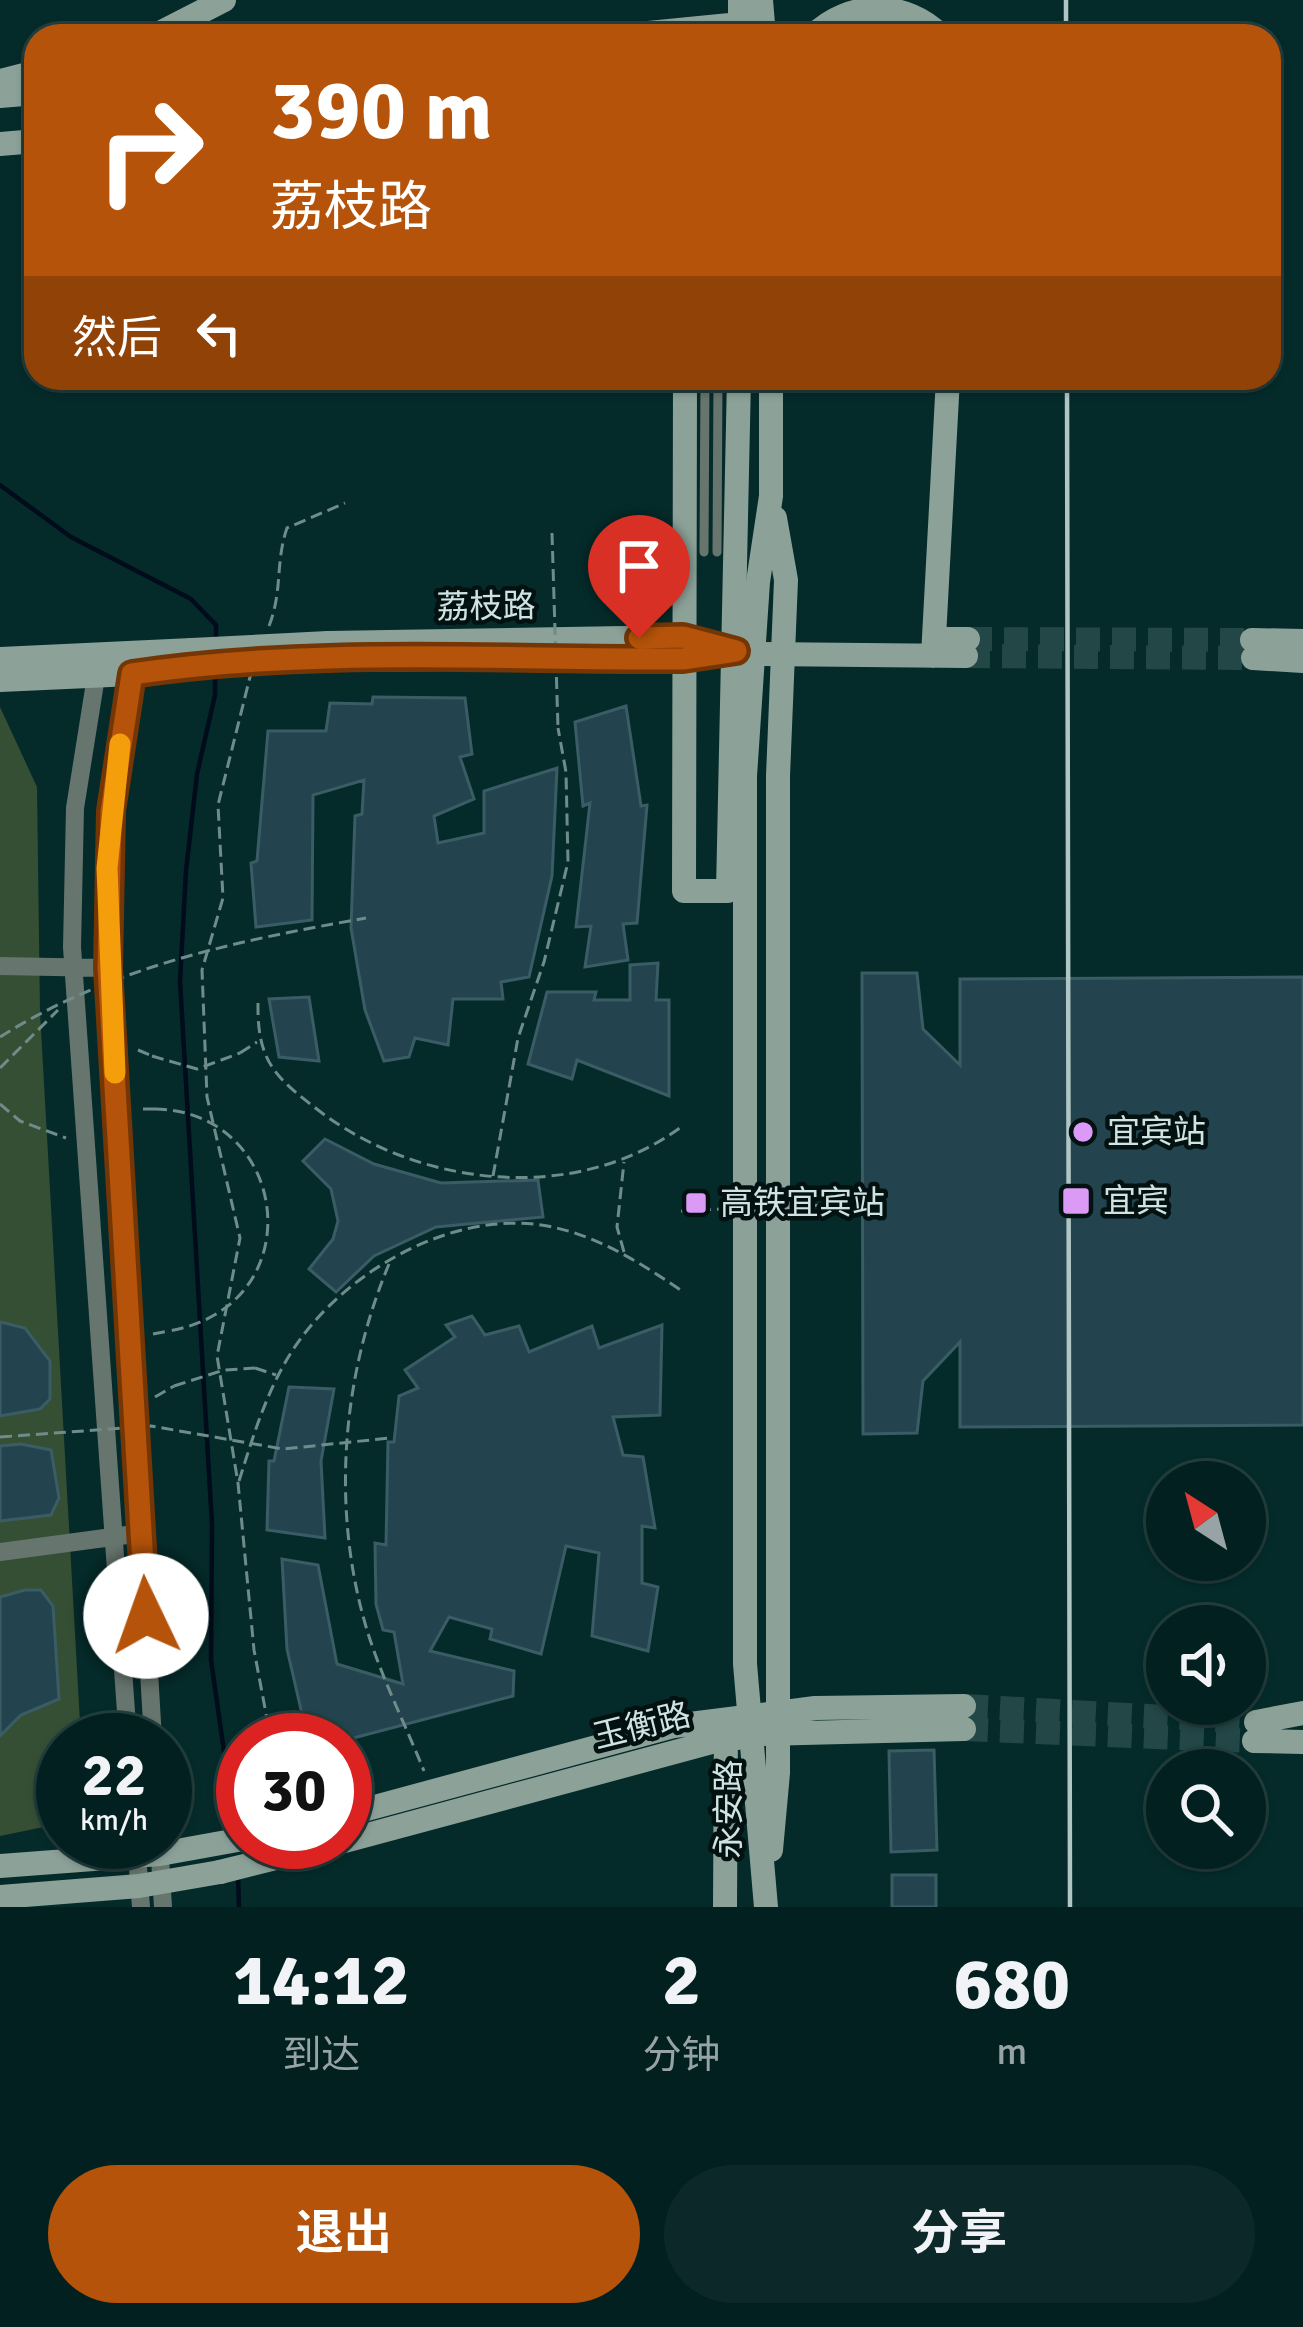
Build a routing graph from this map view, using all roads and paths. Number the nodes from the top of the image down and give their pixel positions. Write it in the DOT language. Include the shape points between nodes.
graph roads {
  1 [pos="224,0"];
  2 [pos="177,24"];
  3 [pos="828,24"];
  4 [pos="927,24"];
  5 [pos="685,390"];
  6 [pos="705,390"];
  7 [pos="718,390"];
  8 [pos="739,390"];
  9 [pos="771,390"];
  10 [pos="947,390"];
  11 [pos="345,503"];
  12 [pos="552,532"];
  13 [pos="266,634"];
  14 [pos="1303,641"];
  15 [pos="934,647"];
  16 [pos="967,647"];
  17 [pos="683,648"];
  18 [pos="736,651"];
  19 [pos="764,654"];
  20 [pos="257,655"];
  21 [pos="0,659"];
  22 [pos="1303,661"];
  23 [pos="134,663"];
  24 [pos="98,665"];
  25 [pos="0,680"];
  26 [pos="367,918"];
  27 [pos="0,966"];
  28 [pos="73,967"];
  29 [pos="108,968"];
  30 [pos="258,1003"];
  31 [pos="58,1010"];
  32 [pos="0,1037"];
  33 [pos="257,1042"];
  34 [pos="138,1050"];
  35 [pos="0,1068"];
  36 [pos="0,1104"];
  37 [pos="143,1109"];
  38 [pos="681,1127"];
  39 [pos="68,1139"];
  40 [pos="624,1160"];
  41 [pos="493,1178"];
  42 [pos="624,1254"];
  43 [pos="390,1262"];
  44 [pos="682,1291"];
  45 [pos="153,1334"];
  46 [pos="279,1376"];
  47 [pos="155,1397"];
  48 [pos="0,1437"];
  49 [pos="389,1438"];
  50 [pos="238,1483"];
  51 [pos="142,1533"];
  52 [pos="112,1537"];
  53 [pos="0,1552"];
  54 [pos="126,1713"];
  55 [pos="152,1713"];
  56 [pos="266,1713"];
  57 [pos="1303,1713"];
  58 [pos="964,1717"];
  59 [pos="746,1723"];
  60 [pos="1302,1740"];
  61 [pos="424,1771"];
  62 [pos="372,1824"];
  63 [pos="36,1862"];
  64 [pos="0,1866"];
  65 [pos="229,1869"];
  66 [pos="151,1895"];
  67 [pos="0,1897"];
  68 [pos="765,1903"];
  69 [pos="725,1907"];
  1 -- 2 [label="street"];
  3 -- 4 [label="street" via="881,5"];
  5 -- 17 [label="street"];
  6 -- 7 [label="lane" via="711,552"];
  8 -- 18 [label="street"];
  9 -- 68 [label="street, bridge" via="771,496 745,776 745,1664"];
  10 -- 15 [label="street"];
  11 -- 13 [label="path" via="287,528 279,552 282,593"];
  12 -- 41 [label="path, bridge" via="568,862 518,1038"];
  14 -- 22 [label="street" via="1252,649"];
  15 -- 16 [label="street, 荔枝路"];
  15 -- 19 [label="street, 荔枝路"];
  17 -- 18 [label="street, 荔枝路"];
  17 -- 18 [label="street" via="684,891 728,891"];
  17 -- 23 [label="street, 荔枝路, bridge" via="327,651"];
  18 -- 19 [label="street, 荔枝路"];
  19 -- 59 [label="street"];
  20 -- 50 [label="path" via="218,805 223,898 202,970 207,1096 240,1238 217,1356"];
  21 -- 24 [label="street, 荔枝路"];
  23 -- 24 [label="street, 荔枝路"];
  23 -- 29 [label="street" via="111,811"];
  24 -- 25 [label="street, 荔枝路"];
  24 -- 28 [label="street" via="75,808"];
  26 -- 32 [label="path, bridge" via="216,945 151,966 53,1004"];
  27 -- 28 [label="street"];
  28 -- 29 [label="street"];
  28 -- 52 [label="street"];
  29 -- 51 [label="street"];
  30 -- 33 [label="path"];
  31 -- 35 [label="path"];
  33 -- 34 [label="path, bridge" via="197,1070"];
  33 -- 41 [label="path" via="277,1077 371,1145"];
  36 -- 39 [label="path"];
  37 -- 45 [label="path, bridge" via="185,1113 220,1132 248,1158 271,1219 265,1259 244,1294 211,1317"];
  38 -- 40 [label="path"];
  40 -- 41 [label="path" via="559,1175"];
  40 -- 42 [label="path" via="616,1227"];
  42 -- 43 [label="path" via="575,1234 506,1224 418,1246"];
  42 -- 44 [label="path"];
  43 -- 46 [label="path" via="326,1308"];
  43 -- 61 [label="path" via="365,1321 344,1496 364,1621"];
  46 -- 47 [label="path, bridge" via="224,1370"];
  46 -- 50 [label="path"];
  48 -- 49 [label="path, bridge" via="151,1426 283,1449"];
  50 -- 56 [label="path"];
  51 -- 52 [label="street"];
  51 -- 55 [label="street"];
  52 -- 53 [label="street"];
  52 -- 54 [label="street"];
  57 -- 60 [label="street" via="1255,1731"];
  58 -- 59 [label="street, 玉衡路"];
  59 -- 62 [label="street, 玉衡路"];
  59 -- 68 [label="street, 永安路"];
  59 -- 69 [label="street, 永安路"];
  63 -- 64 [label="street"];
  65 -- 66 [label="street, 玉衡路, bridge"];
  66 -- 67 [label="street, 玉衡路"];
}
